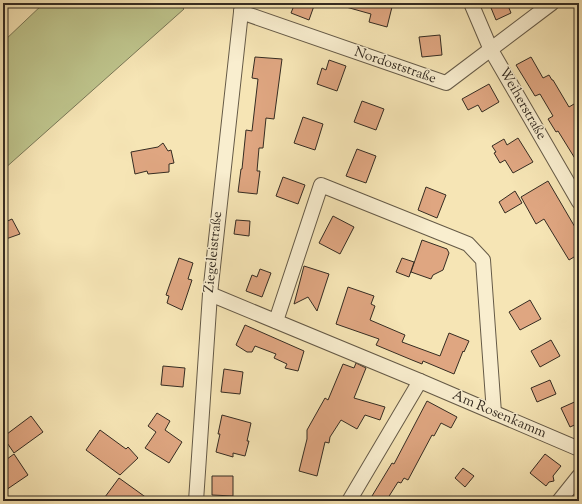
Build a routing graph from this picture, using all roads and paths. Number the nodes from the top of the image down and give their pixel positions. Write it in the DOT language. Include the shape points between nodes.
graph roads {
  1 [pos="471,3"];
  2 [pos="552,3"];
  3 [pos="242,8"];
  4 [pos="491,50"];
  5 [pos="579,202"];
  6 [pos="210,294"];
  7 [pos="276,321"];
  8 [pos="420,381"];
  9 [pos="494,413"];
  10 [pos="579,450"];
  11 [pos="579,476"];
  12 [pos="196,501"];
  13 [pos="349,501"];
  14 [pos="559,501"];
  1 -- 4 [label="street, Weiherstraße"];
  2 -- 4 [label="street, Nordoststraße"];
  3 -- 4 [label="street, Nordoststraße" via="446,83"];
  3 -- 6 [label="street, Ziegeleistraße"];
  4 -- 5 [label="street, Weiherstraße"];
  6 -- 7 [label="street, Am Rosenkamm"];
  6 -- 12 [label="street, Ziegeleistraße"];
  7 -- 8 [label="street, Am Rosenkamm"];
  7 -- 9 [label="street" via="321,185 468,244 483,260"];
  8 -- 9 [label="street, Am Rosenkamm"];
  8 -- 13 [label="street"];
  9 -- 10 [label="street, Am Rosenkamm"];
  11 -- 14 [label="street"];
}
